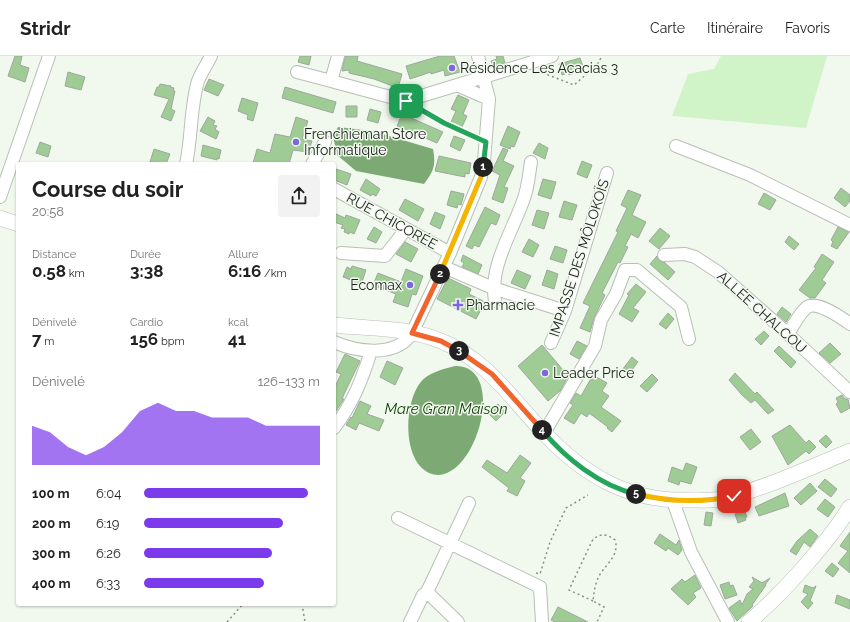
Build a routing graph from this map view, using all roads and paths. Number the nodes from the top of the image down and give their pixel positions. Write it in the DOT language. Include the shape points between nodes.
graph roads {
  1 [pos="48,56"];
  2 [pos="211,56"];
  3 [pos="338,56"];
  4 [pos="478,56"];
  5 [pos="551,56"];
  6 [pos="602,56"];
  7 [pos="522,60"];
  8 [pos="297,72"];
  9 [pos="484,77"];
  10 [pos="331,81"];
  11 [pos="457,85"];
  12 [pos="489,99"];
  13 [pos="406,101"];
  14 [pos="325,142"];
  15 [pos="486,142"];
  16 [pos="676,146"];
  17 [pos="186,162"];
  18 [pos="313,162"];
  19 [pos="531,162"];
  20 [pos="607,173"];
  21 [pos="336,190"];
  22 [pos="0,197"];
  23 [pos="0,218"];
  24 [pos="16,223"];
  25 [pos="850,225"];
  26 [pos="406,229"];
  27 [pos="341,253"];
  28 [pos="450,254"];
  29 [pos="664,255"];
  30 [pos="444,267"];
  31 [pos="493,288"];
  32 [pos="495,301"];
  33 [pos="565,311"];
  34 [pos="850,324"];
  35 [pos="336,325"];
  36 [pos="412,333"];
  37 [pos="788,334"];
  38 [pos="690,339"];
  39 [pos="336,343"];
  40 [pos="551,343"];
  41 [pos="370,351"];
  42 [pos="850,392"];
  43 [pos="336,425"];
  44 [pos="544,433"];
  45 [pos="850,451"];
  46 [pos="588,495"];
  47 [pos="673,501"];
  48 [pos="469,503"];
  49 [pos="850,507"];
  50 [pos="398,518"];
  51 [pos="450,543"];
  52 [pos="534,573"];
  53 [pos="427,592"];
  54 [pos="593,601"];
  55 [pos="241,606"];
  56 [pos="302,606"];
  57 [pos="227,622"];
  58 [pos="305,622"];
  59 [pos="410,622"];
  60 [pos="458,622"];
  61 [pos="542,622"];
  62 [pos="597,622"];
  63 [pos="728,622"];
  64 [pos="749,622"];
  1 -- 22 [label="street"];
  2 -- 17 [label="street" via="198,80"];
  3 -- 10 [label="street"];
  4 -- 9 [label="street"];
  5 -- 7 [label="street"];
  6 -- 7 [label="path" via="597,65 574,85"];
  7 -- 9 [label="street"];
  8 -- 10 [label="street"];
  9 -- 11 [label="street"];
  9 -- 12 [label="street"];
  10 -- 13 [label="street"];
  11 -- 12 [label="street"];
  11 -- 13 [label="street"];
  12 -- 15 [label="street"];
  13 -- 15 [label="path" via="444,123"];
  14 -- 18 [label="street"];
  15 -- 28 [label="street" via="481,177"];
  16 -- 25 [label="street" via="750,175"];
  19 -- 31 [label="street" via="524,199 499,260"];
  20 -- 33 [label="street, IMPASSE DES MÔLOKOÏS"];
  21 -- 26 [label="street, RUE CHICORÉE"];
  23 -- 24 [label="main road"];
  26 -- 27 [label="street" via="386,256"];
  26 -- 28 [label="street, RUE CHICORÉE"];
  28 -- 30 [label="street"];
  29 -- 37 [label="street, ALLÉE CHALCOU" via="685,254 695,257 718,272"];
  30 -- 31 [label="street"];
  30 -- 36 [label="street"];
  31 -- 32 [label="street"];
  31 -- 33 [label="street"];
  33 -- 40 [label="street, IMPASSE DES MÔLOKOÏS"];
  34 -- 37 [label="street" via="819,305 812,305 806,307"];
  35 -- 36 [label="main road"];
  36 -- 41 [label="street" via="408,339 387,350"];
  36 -- 44 [label="main road" via="450,346 492,374"];
  37 -- 42 [label="street, ALLÉE CHALCOU"];
  38 -- 44 [label="street" via="681,307 637,270 625,270 616,294 601,320 595,346"];
  39 -- 41 [label="street"];
  41 -- 43 [label="street" via="360,386"];
  44 -- 47 [label="main road" via="578,464 606,482 631,493"];
  45 -- 47 [label="main road" via="734,496"];
  46 -- 52 [label="path" via="566,508 550,542 540,574"];
  47 -- 63 [label="street" via="690,552"];
  48 -- 51 [label="street"];
  49 -- 64 [label="main road" via="808,561"];
  50 -- 51 [label="street"];
  51 -- 53 [label="street"];
  51 -- 61 [label="street" via="540,587"];
  53 -- 59 [label="street" via="423,595"];
  53 -- 60 [label="street"];
  54 -- 54 [label="path" via="598,578 613,557 616,548 615,540 606,535 597,536 592,541 569,590"];
  54 -- 62 [label="path" via="604,607"];
  55 -- 57 [label="path"];
  56 -- 58 [label="path"];
}
